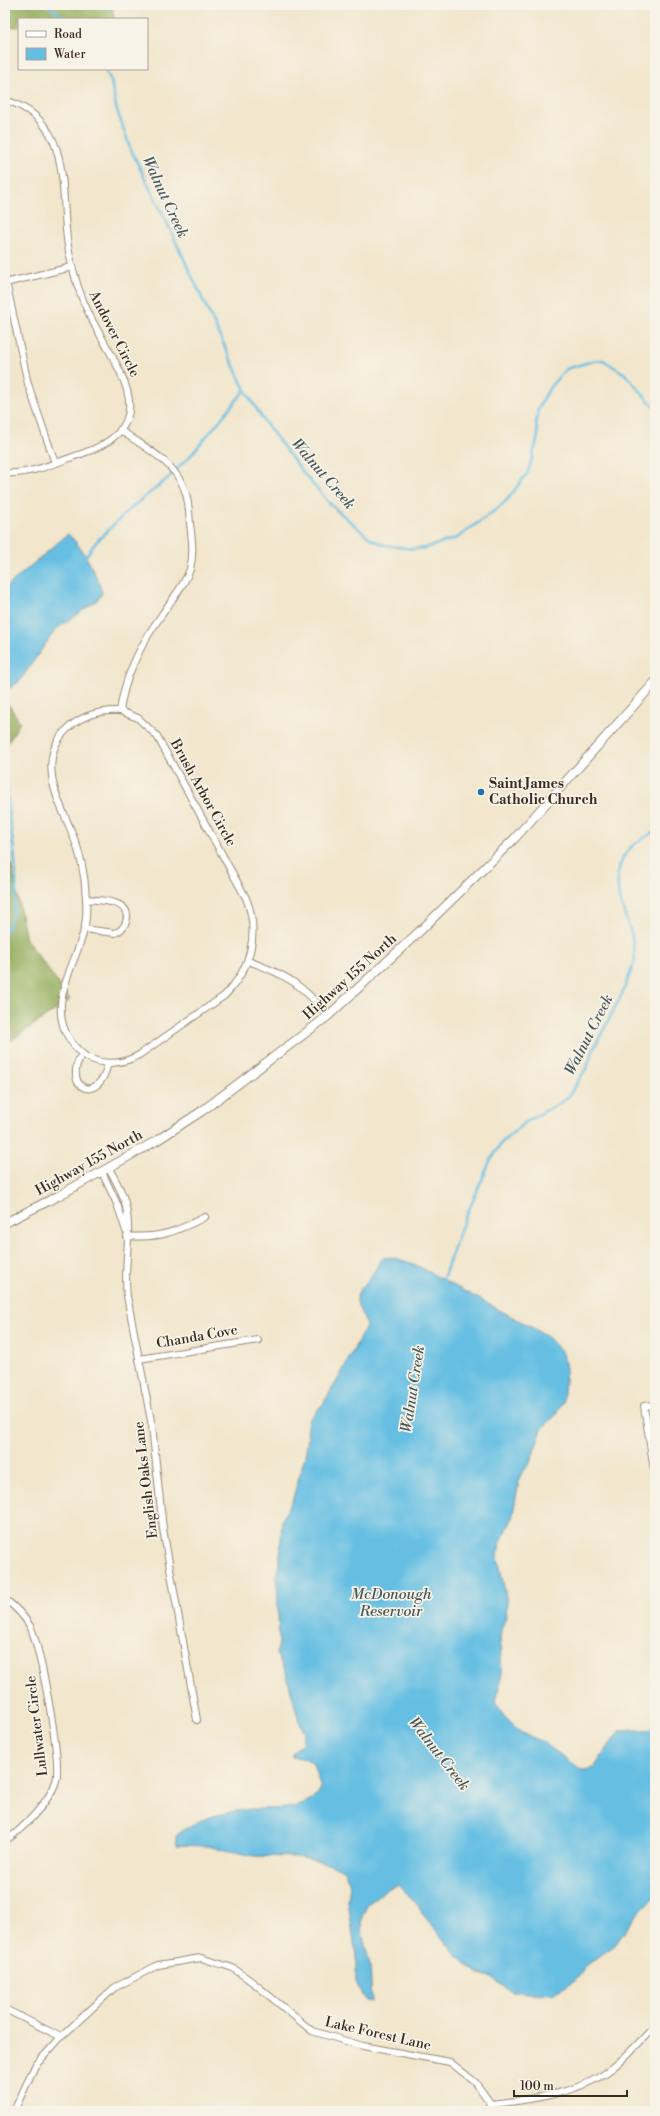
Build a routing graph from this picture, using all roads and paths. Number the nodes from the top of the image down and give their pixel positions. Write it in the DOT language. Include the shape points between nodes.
graph roads {
  1 [pos="5,100"];
  2 [pos="72,267"];
  3 [pos="6,281"];
  4 [pos="120,430"];
  5 [pos="55,462"];
  6 [pos="5,473"];
  7 [pos="655,682"];
  8 [pos="120,711"];
  9 [pos="86,899"];
  10 [pos="84,930"];
  11 [pos="248,961"];
  12 [pos="328,1016"];
  13 [pos="82,1054"];
  14 [pos="108,1063"];
  15 [pos="105,1170"];
  16 [pos="205,1217"];
  17 [pos="5,1223"];
  18 [pos="127,1236"];
  19 [pos="258,1340"];
  20 [pos="139,1359"];
  21 [pos="655,1405"];
  22 [pos="655,1476"];
  23 [pos="5,1599"];
  24 [pos="197,1720"];
  25 [pos="5,1841"];
  26 [pos="5,2009"];
  27 [pos="655,2026"];
  28 [pos="61,2037"];
  29 [pos="491,2104"];
  30 [pos="14,2111"];
  31 [pos="490,2111"];
  1 -- 2 [label="street, Andover Circle" via="19,105 35,116 46,127 56,146 62,164"];
  2 -- 3 [label="street"];
  2 -- 4 [label="street, Andover Circle" via="90,315 127,384 129,407"];
  3 -- 5 [label="street" via="28,384"];
  4 -- 5 [label="street, Andover Circle" via="102,447"];
  4 -- 8 [label="street" via="168,464 181,481 187,498 193,548 190,569 184,582 149,632 134,660 124,687"];
  5 -- 6 [label="street, Andover Circle" via="29,471"];
  7 -- 12 [label="main road, Highway 155 North" via="514,838 421,930"];
  8 -- 9 [label="street, Brush Arbor Circle" via="90,714 72,724 58,742 52,760 51,775 54,788 81,860"];
  8 -- 11 [label="street, Brush Arbor Circle" via="138,718 157,736 246,898 253,929"];
  9 -- 10 [label="street, Brush Arbor Circle"];
  9 -- 10 [label="street" via="118,903 125,910 127,919 122,929 115,933"];
  10 -- 13 [label="street, Brush Arbor Circle" via="61,998 60,1010 61,1021 68,1036"];
  11 -- 12 [label="street" via="295,982 310,994"];
  11 -- 14 [label="street, Brush Arbor Circle" via="235,984 217,1002 139,1055 124,1061"];
  12 -- 15 [label="main road, Highway 155 North" via="202,1111"];
  13 -- 14 [label="street, Brush Arbor Circle" via="98,1062"];
  13 -- 14 [label="street" via="76,1062 74,1072 78,1083 85,1087 94,1087 101,1083"];
  15 -- 17 [label="main road, Highway 155 North"];
  15 -- 18 [label="street, English Oaks Lane"];
  16 -- 18 [label="street" via="163,1235 150,1238"];
  18 -- 20 [label="street, English Oaks Lane" via="126,1288"];
  19 -- 20 [label="street, Chanda Cove"];
  20 -- 24 [label="street, English Oaks Lane" via="154,1440 162,1529"];
  21 -- 22 [label="street" via="644,1406"];
  23 -- 25 [label="street, Lullwater Circle" via="23,1617 36,1642 52,1725 57,1770 56,1781 48,1796 30,1818"];
  26 -- 28 [label="street"];
  27 -- 29 [label="street" via="611,2070 578,2087 531,2099"];
  28 -- 29 [label="street, Lake Forest Lane" via="114,1988 158,1965 201,1958 233,1968 312,2031 363,2046 450,2062 475,2082"];
  28 -- 30 [label="street, Lake Forest Lane" via="35,2066"];
  29 -- 31 [label="street"];
}
